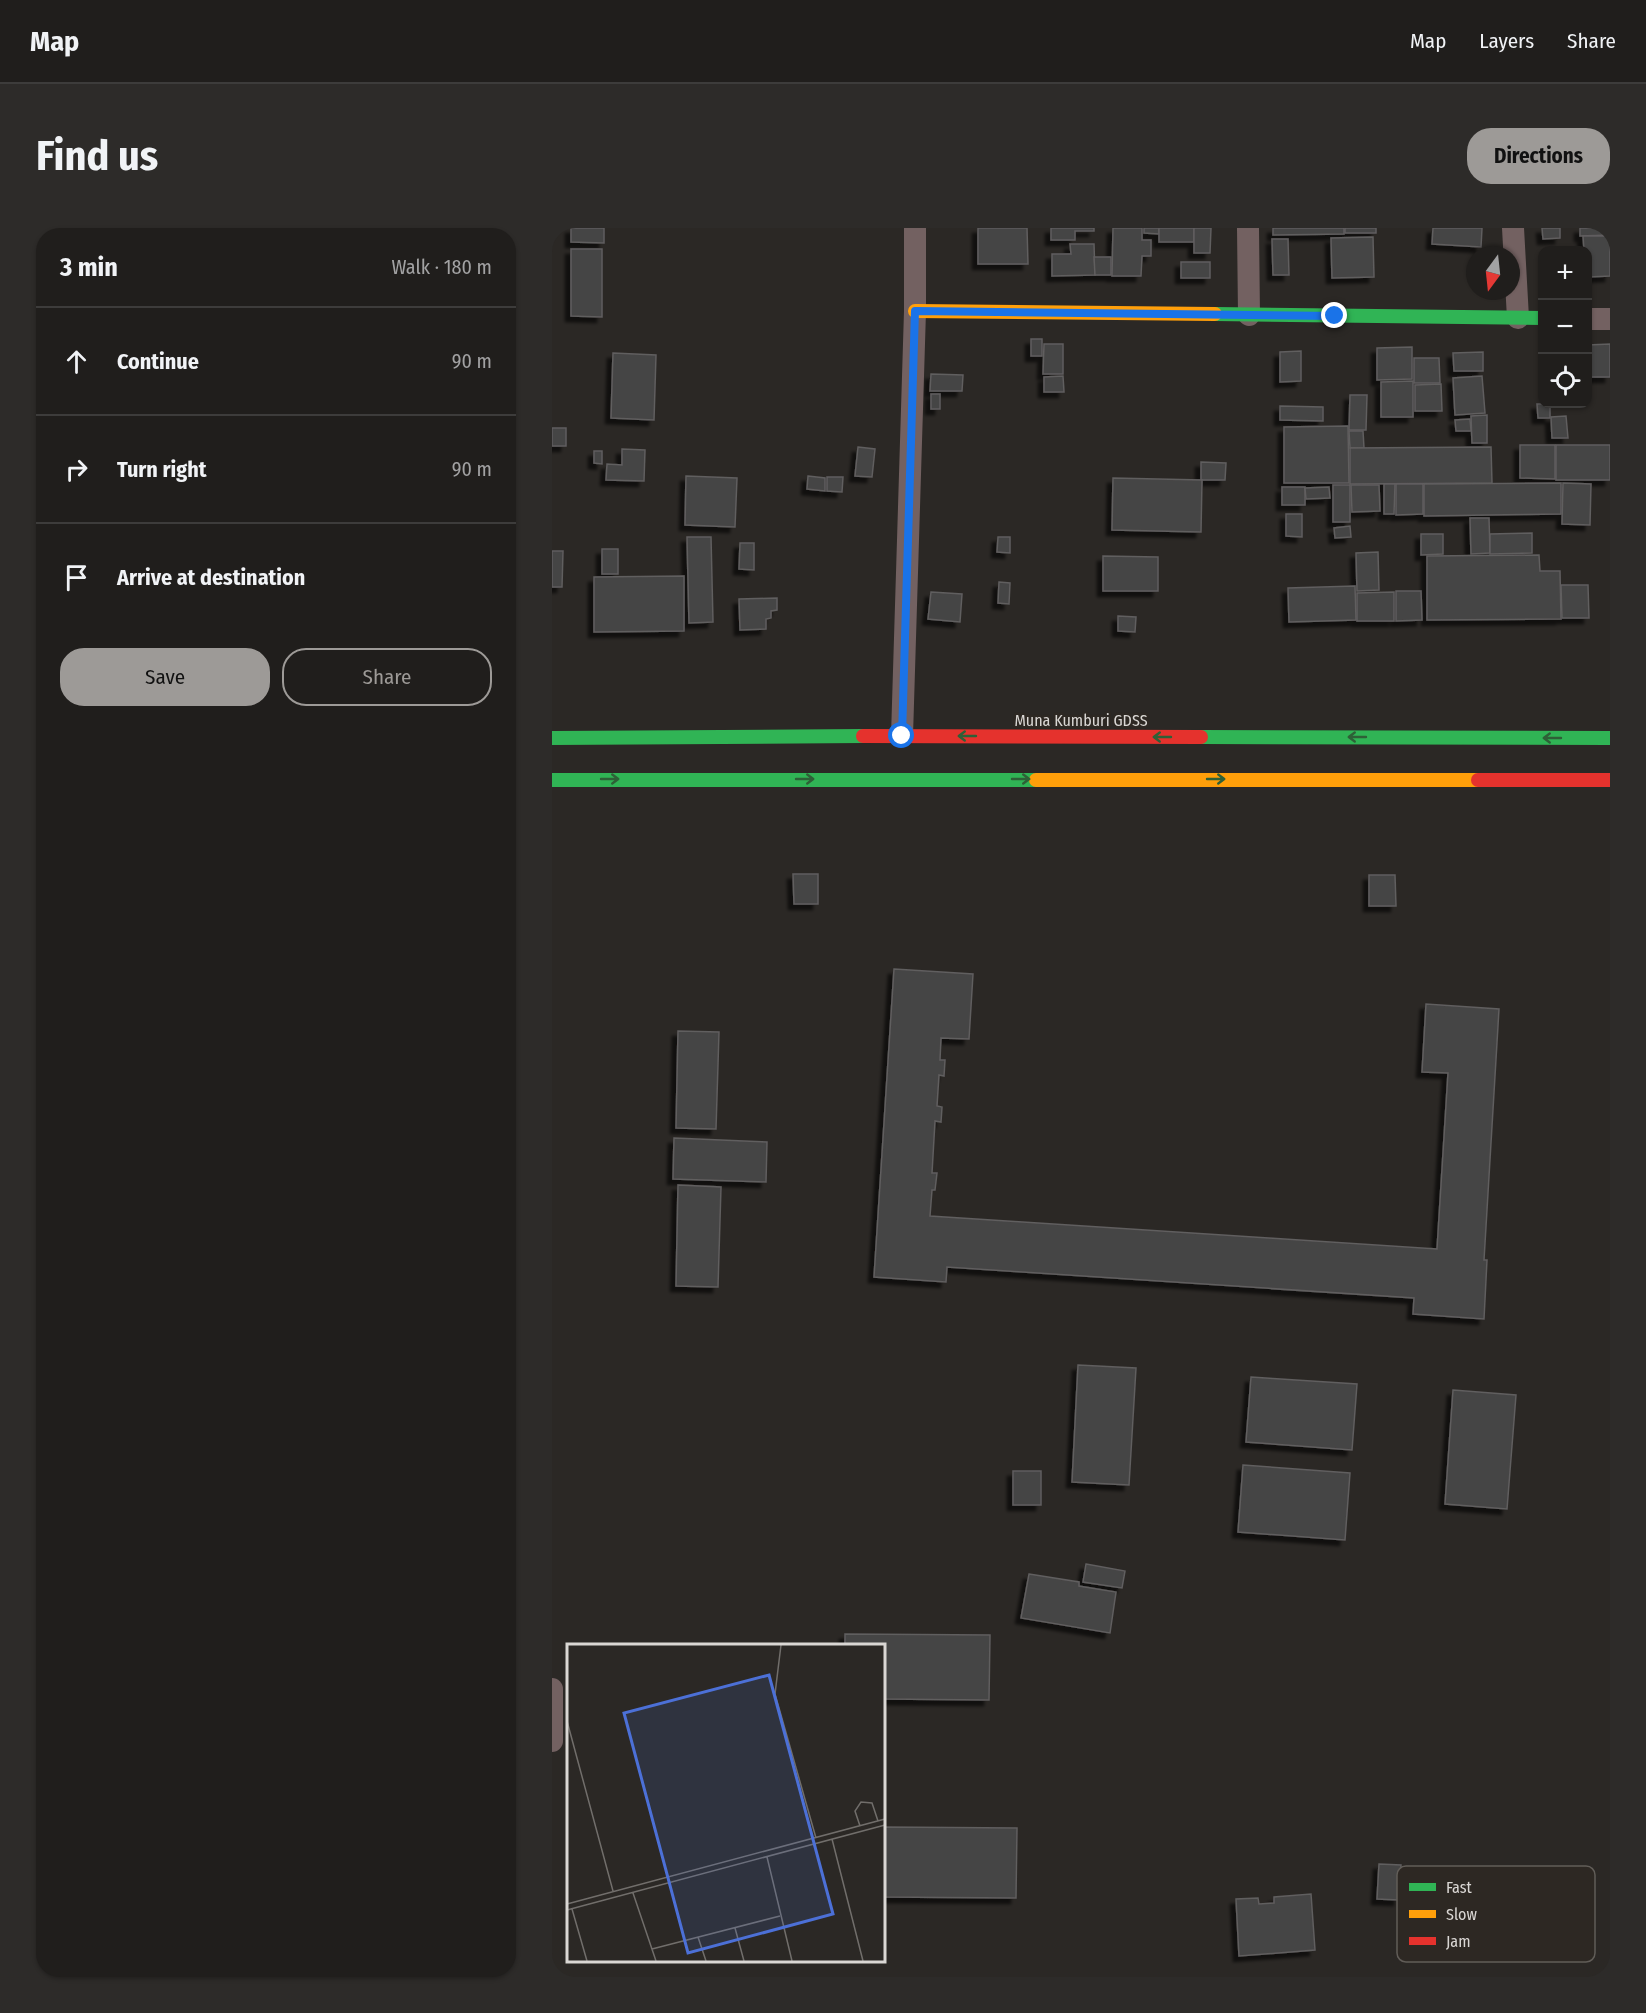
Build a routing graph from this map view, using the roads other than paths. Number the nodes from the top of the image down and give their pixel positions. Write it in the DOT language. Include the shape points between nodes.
graph roads {
  1 [pos="915,228"];
  2 [pos="1248,228"];
  3 [pos="1514,228"];
  4 [pos="915,311"];
  5 [pos="1249,315"];
  6 [pos="1518,318"];
  7 [pos="1538,318"];
  8 [pos="1592,319"];
  9 [pos="1610,319"];
  10 [pos="902,736"];
  11 [pos="552,738"];
  12 [pos="1610,738"];
  13 [pos="552,780"];
  14 [pos="1610,780"];
  15 [pos="552,1689"];
  16 [pos="552,1741"];
  1 -- 4 [label="street"];
  2 -- 5 [label="street"];
  3 -- 6 [label="street"];
  4 -- 5 [label="main road"];
  4 -- 10 [label="street"];
  5 -- 6 [label="main road"];
  6 -- 7 [label="main road"];
  8 -- 9 [label="street"];
  10 -- 11 [label="main road, Muna Kumburi GDSS"];
  12 -- 10 [label="main road, Muna Kumburi GDSS, one-way"];
  13 -- 14 [label="main road, one-way"];
  15 -- 16 [label="street"];
}
